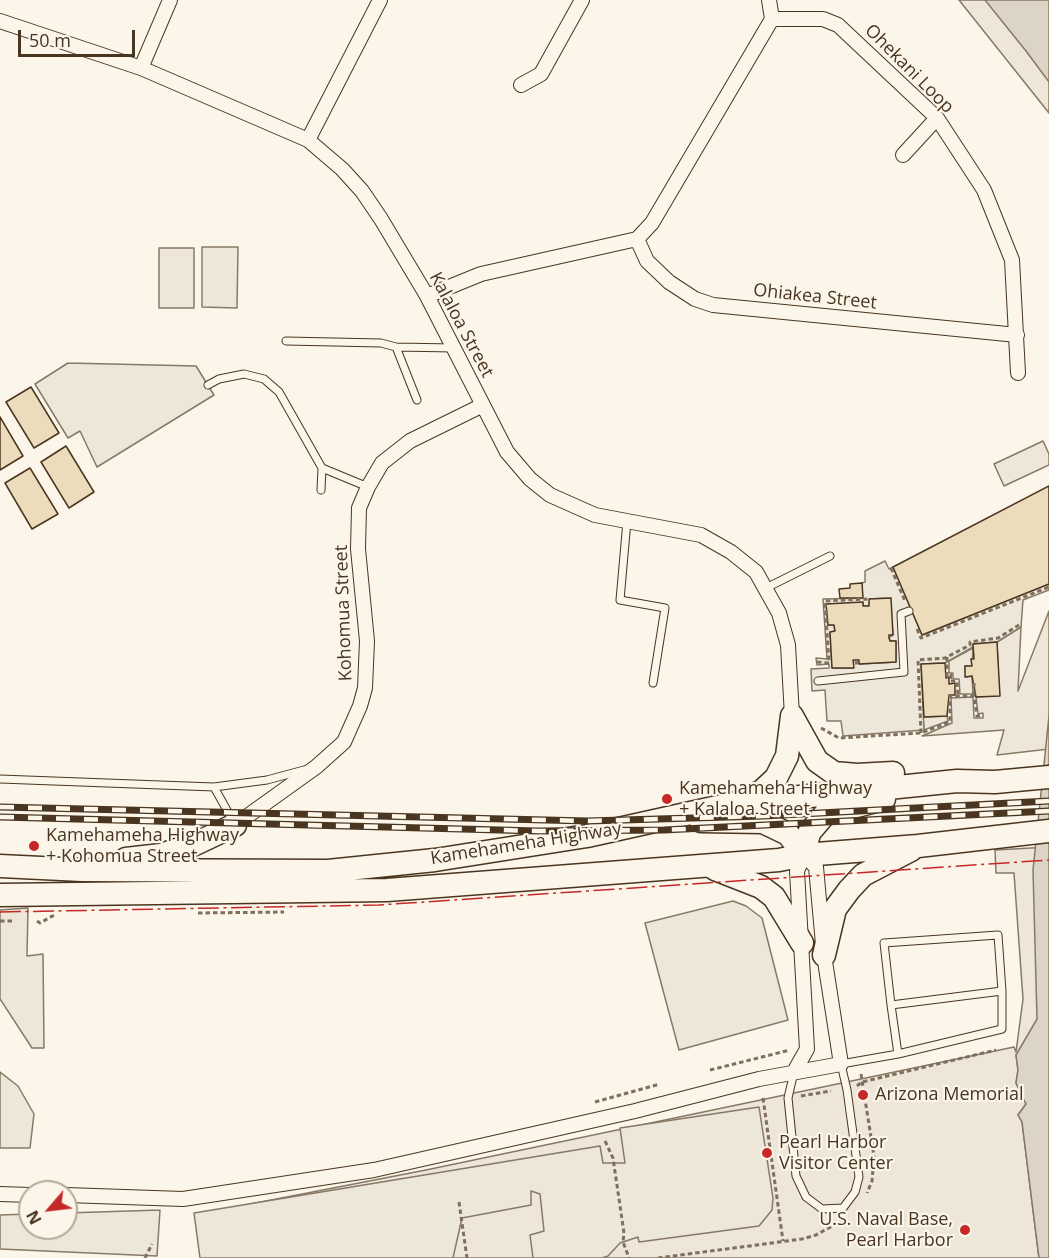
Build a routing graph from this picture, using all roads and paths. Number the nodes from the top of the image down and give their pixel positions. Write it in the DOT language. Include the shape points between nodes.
graph roads {
  1 [pos="171,0"];
  2 [pos="380,0"];
  3 [pos="582,0"];
  4 [pos="769,0"];
  5 [pos="772,20"];
  6 [pos="0,21"];
  7 [pos="141,68"];
  8 [pos="521,85"];
  9 [pos="937,118"];
  10 [pos="308,140"];
  11 [pos="903,155"];
  12 [pos="637,239"];
  13 [pos="427,296"];
  14 [pos="1017,335"];
  15 [pos="286,340"];
  16 [pos="396,347"];
  17 [pos="454,348"];
  18 [pos="1018,373"];
  19 [pos="208,385"];
  20 [pos="417,400"];
  21 [pos="481,406"];
  22 [pos="322,468"];
  23 [pos="368,487"];
  24 [pos="321,490"];
  25 [pos="627,521"];
  26 [pos="830,556"];
  27 [pos="1049,587"];
  28 [pos="766,588"];
  29 [pos="865,603"];
  30 [pos="909,611"];
  31 [pos="1019,625"];
  32 [pos="917,629"];
  33 [pos="947,657"];
  34 [pos="817,662"];
  35 [pos="867,665"];
  36 [pos="857,666"];
  37 [pos="818,681"];
  38 [pos="653,682"];
  39 [pos="974,683"];
  40 [pos="958,696"];
  41 [pos="974,696"];
  42 [pos="983,715"];
  43 [pos="792,716"];
  44 [pos="820,728"];
  45 [pos="921,733"];
  46 [pos="316,767"];
  47 [pos="1049,777"];
  48 [pos="0,779"];
  49 [pos="957,781"];
  50 [pos="918,786"];
  51 [pos="214,787"];
  52 [pos="731,804"];
  53 [pos="650,823"];
  54 [pos="235,825"];
  55 [pos="1049,831"];
  56 [pos="918,846"];
  57 [pos="804,855"];
  58 [pos="0,866"];
  59 [pos="708,867"];
  60 [pos="82,870"];
  61 [pos="0,895"];
  62 [pos="287,912"];
  63 [pos="60,913"];
  64 [pos="194,913"];
  65 [pos="0,921"];
  66 [pos="13,921"];
  67 [pos="38,921"];
  68 [pos="802,943"];
  69 [pos="824,956"];
  70 [pos="1002,991"];
  71 [pos="891,1005"];
  72 [pos="794,1049"];
  73 [pos="996,1050"];
  74 [pos="898,1053"];
  75 [pos="841,1064"];
  76 [pos="710,1070"];
  77 [pos="794,1072"];
  78 [pos="660,1084"];
  79 [pos="857,1086"];
  80 [pos="831,1091"];
  81 [pos="801,1096"];
  82 [pos="763,1098"];
  83 [pos="595,1102"];
  84 [pos="605,1141"];
  85 [pos="0,1194"];
  86 [pos="18,1195"];
  87 [pos="78,1195"];
  88 [pos="459,1202"];
  89 [pos="783,1241"];
  90 [pos="152,1244"];
  91 [pos="144,1258"];
  92 [pos="468,1258"];
  93 [pos="629,1258"];
  94 [pos="658,1258"];
  95 [pos="693,1258"];
  1 -- 7 [label="street"];
  2 -- 10 [label="street"];
  3 -- 8 [label="street" via="541,74"];
  4 -- 5 [label="street"];
  5 -- 9 [label="street, Ohekani Loop" via="823,19 838,25"];
  5 -- 12 [label="street" via="652,223"];
  6 -- 7 [label="street, Kalaloa Street"];
  7 -- 10 [label="street, Kalaloa Street"];
  9 -- 11 [label="street"];
  9 -- 14 [label="street, Ohekani Loop" via="984,190 1012,260"];
  10 -- 13 [label="street, Kalaloa Street" via="362,191"];
  12 -- 13 [label="street" via="481,274"];
  12 -- 14 [label="street, Ohiakea Street" via="647,261 669,282 695,299 713,305"];
  13 -- 17 [label="street, Kalaloa Street"];
  14 -- 18 [label="street, Ohekani Loop"];
  15 -- 16 [label="lane" via="381,343"];
  16 -- 17 [label="lane"];
  16 -- 20 [label="lane"];
  17 -- 21 [label="street, Kalaloa Street"];
  19 -- 22 [label="lane" via="244,374 264,379 279,392"];
  21 -- 23 [label="street, Kohomua Street" via="410,441 382,463"];
  21 -- 25 [label="street, Kalaloa Street" via="507,452 550,495 594,515"];
  22 -- 23 [label="lane"];
  22 -- 24 [label="lane"];
  23 -- 46 [label="street, Kohomua Street" via="359,508 358,549 367,641 365,688 344,742"];
  25 -- 28 [label="street, Kalaloa Street" via="701,535 756,572"];
  25 -- 38 [label="lane" via="620,600 665,608"];
  26 -- 28 [label="lane"];
  27 -- 32 [label="path" via="921,638"];
  28 -- 43 [label="street, Kalaloa Street" via="779,613 788,645"];
  29 -- 34 [label="path" via="866,599 825,601 829,663"];
  30 -- 37 [label="lane" via="901,614 903,672"];
  31 -- 33 [label="path" via="998,638 970,642"];
  33 -- 40 [label="path" via="947,676 951,675 950,681 957,681"];
  33 -- 45 [label="path" via="918,660"];
  35 -- 36 [label="path"];
  39 -- 41 [label="path"];
  40 -- 41 [label="path"];
  40 -- 45 [label="path" via="950,696 950,722"];
  41 -- 42 [label="path" via="977,716"];
  43 -- 49 [label="main road" via="817,761 834,773 911,772"];
  43 -- 52 [label="main road" via="787,756 776,778 762,791"];
  44 -- 45 [label="path" via="838,738"];
  46 -- 51 [label="lane" via="267,780"];
  46 -- 54 [label="street, Kohomua Street"];
  47 -- 49 [label="main road, Kamehameha Highway"];
  48 -- 51 [label="lane"];
  49 -- 50 [label="main road, Kamehameha Highway"];
  50 -- 52 [label="main road, Kamehameha Highway"];
  50 -- 57 [label="main road" via="874,803 825,814 809,833"];
  51 -- 54 [label="lane"];
  52 -- 53 [label="main road, Kamehameha Highway"];
  53 -- 57 [label="main road" via="763,822 788,834"];
  53 -- 60 [label="main road, Kamehameha Highway" via="435,860 328,871"];
  54 -- 60 [label="main road" via="161,855 115,860"];
  55 -- 56 [label="main road, Kamehameha Highway"];
  56 -- 57 [label="main road, Kamehameha Highway"];
  56 -- 69 [label="main road" via="863,875 849,890 835,909"];
  57 -- 59 [label="main road, Kamehameha Highway"];
  57 -- 68 [label="street" via="797,871"];
  57 -- 69 [label="street" via="816,867"];
  58 -- 60 [label="main road, Kamehameha Highway"];
  59 -- 61 [label="main road, Kamehameha Highway" via="387,890"];
  59 -- 68 [label="main road" via="761,886 774,897"];
  62 -- 64 [label="path"];
  63 -- 67 [label="path"];
  65 -- 66 [label="path"];
  68 -- 77 [label="street" via="807,1049"];
  69 -- 75 [label="street"];
  70 -- 71 [label="lane"];
  70 -- 71 [label="lane" via="998,935 884,943"];
  70 -- 74 [label="lane" via="1002,1029"];
  71 -- 74 [label="lane"];
  72 -- 76 [label="path"];
  73 -- 79 [label="path"];
  74 -- 75 [label="lane"];
  75 -- 77 [label="street"];
  75 -- 77 [label="lane" via="859,1178 855,1192 843,1208 822,1209 806,1197 796,1176 788,1098"];
  77 -- 87 [label="street" via="374,1170 183,1199"];
  78 -- 83 [label="path"];
  80 -- 81 [label="path"];
  82 -- 89 [label="path"];
  84 -- 93 [label="path" via="613,1158 623,1242"];
  85 -- 86 [label="street"];
  88 -- 92 [label="path"];
  90 -- 91 [label="path"];
  94 -- 95 [label="path" via="693,1254"];
}
